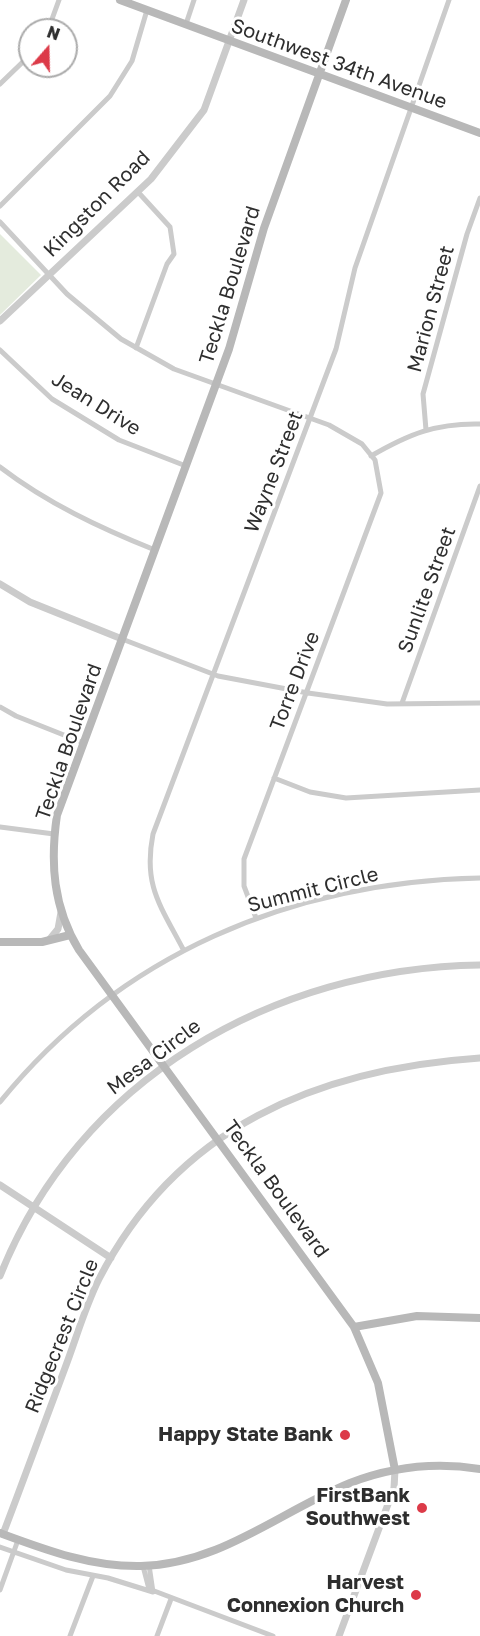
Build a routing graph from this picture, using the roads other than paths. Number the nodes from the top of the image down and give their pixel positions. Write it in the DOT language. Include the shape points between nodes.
graph roads {
  1 [pos="59,0"];
  2 [pos="120,0"];
  3 [pos="194,0"];
  4 [pos="244,0"];
  5 [pos="346,0"];
  6 [pos="449,0"];
  7 [pos="147,10"];
  8 [pos="52,18"];
  9 [pos="186,24"];
  10 [pos="229,40"];
  11 [pos="18,67"];
  12 [pos="319,74"];
  13 [pos="0,84"];
  14 [pos="411,108"];
  15 [pos="480,133"];
  16 [pos="138,192"];
  17 [pos="480,198"];
  18 [pos="0,206"];
  19 [pos="0,222"];
  20 [pos="49,275"];
  21 [pos="0,321"];
  22 [pos="136,348"];
  23 [pos="0,350"];
  24 [pos="216,384"];
  25 [pos="310,418"];
  26 [pos="480,424"];
  27 [pos="426,430"];
  28 [pos="371,456"];
  29 [pos="186,466"];
  30 [pos="0,467"];
  31 [pos="480,486"];
  32 [pos="155,550"];
  33 [pos="0,584"];
  34 [pos="122,639"];
  35 [pos="214,675"];
  36 [pos="308,693"];
  37 [pos="480,702"];
  38 [pos="402,704"];
  39 [pos="0,707"];
  40 [pos="84,743"];
  41 [pos="274,778"];
  42 [pos="480,790"];
  43 [pos="0,827"];
  44 [pos="54,834"];
  45 [pos="480,878"];
  46 [pos="61,912"];
  47 [pos="256,918"];
  48 [pos="70,935"];
  49 [pos="49,940"];
  50 [pos="0,943"];
  51 [pos="183,949"];
  52 [pos="480,965"];
  53 [pos="112,995"];
  54 [pos="480,1058"];
  55 [pos="164,1065"];
  56 [pos="0,1102"];
  57 [pos="220,1139"];
  58 [pos="0,1185"];
  59 [pos="34,1207"];
  60 [pos="111,1258"];
  61 [pos="0,1276"];
  62 [pos="480,1318"];
  63 [pos="354,1327"];
  64 [pos="480,1469"];
  65 [pos="395,1470"];
  66 [pos="2,1534"];
  67 [pos="18,1540"];
  68 [pos="0,1547"];
  69 [pos="14,1552"];
  70 [pos="110,1565"];
  71 [pos="146,1566"];
  72 [pos="93,1576"];
  73 [pos="108,1578"];
  74 [pos="0,1590"];
  75 [pos="153,1592"];
  76 [pos="171,1599"];
  77 [pos="249,1627"];
  78 [pos="70,1636"];
  79 [pos="158,1636"];
  80 [pos="245,1636"];
  81 [pos="273,1636"];
  82 [pos="339,1636"];
  1 -- 8 [label="street"];
  2 -- 7 [label="main road, Southwest 34th Avenue"];
  3 -- 9 [label="street"];
  4 -- 10 [label="street, Kingston Road"];
  5 -- 12 [label="main road, Teckla Boulevard"];
  6 -- 14 [label="street, Wayne Street"];
  7 -- 9 [label="main road, Southwest 34th Avenue"];
  7 -- 18 [label="street" via="132,61 110,96"];
  9 -- 10 [label="main road, Southwest 34th Avenue"];
  10 -- 12 [label="main road, Southwest 34th Avenue"];
  10 -- 16 [label="street, Kingston Road" via="204,110"];
  11 -- 13 [label="street"];
  12 -- 14 [label="main road, Southwest 34th Avenue"];
  12 -- 24 [label="main road, Teckla Boulevard" via="264,228 243,308"];
  14 -- 15 [label="main road, Southwest 34th Avenue"];
  14 -- 25 [label="street, Wayne Street" via="355,268 336,349"];
  16 -- 20 [label="street, Kingston Road"];
  16 -- 22 [label="street" via="170,227 174,254"];
  17 -- 27 [label="street, Marion Street" via="423,394"];
  19 -- 20 [label="street"];
  20 -- 21 [label="street, Kingston Road"];
  20 -- 22 [label="street"];
  22 -- 24 [label="street" via="174,369"];
  23 -- 29 [label="street, Jean Drive" via="52,399 119,440"];
  24 -- 25 [label="street"];
  24 -- 29 [label="main road, Teckla Boulevard"];
  25 -- 28 [label="street" via="362,444"];
  25 -- 35 [label="street, Wayne Street"];
  26 -- 27 [label="street" via="451,423"];
  27 -- 28 [label="street" via="404,437"];
  28 -- 36 [label="street, Torre Drive" via="381,493"];
  29 -- 32 [label="main road, Teckla Boulevard"];
  30 -- 32 [label="street" via="27,488 67,510"];
  31 -- 38 [label="street, Sunlite Street"];
  32 -- 34 [label="main road, Teckla Boulevard"];
  33 -- 34 [label="street" via="30,602"];
  34 -- 35 [label="street"];
  34 -- 40 [label="main road, Teckla Boulevard"];
  35 -- 36 [label="street"];
  35 -- 51 [label="street, Wayne Street" via="153,834 148,858 151,887"];
  36 -- 38 [label="street"];
  36 -- 41 [label="street, Torre Drive"];
  37 -- 38 [label="street"];
  39 -- 40 [label="street"];
  40 -- 44 [label="main road, Teckla Boulevard" via="57,815"];
  41 -- 42 [label="street" via="310,792 346,798"];
  41 -- 47 [label="street, Torre Drive" via="244,859 244,886"];
  43 -- 44 [label="street"];
  44 -- 46 [label="main road, Teckla Boulevard" via="54,879"];
  45 -- 47 [label="street, Summit Circle" via="373,888"];
  46 -- 48 [label="main road, Teckla Boulevard"];
  46 -- 49 [label="street" via="58,929"];
  47 -- 51 [label="street, Summit Circle"];
  48 -- 49 [label="main road"];
  48 -- 53 [label="main road, Teckla Boulevard"];
  49 -- 50 [label="main road"];
  51 -- 53 [label="street, Summit Circle"];
  52 -- 55 [label="street, Mesa Circle" via="363,978 297,997 215,1032"];
  53 -- 55 [label="main road, Teckla Boulevard"];
  53 -- 56 [label="street, Summit Circle" via="41,1056"];
  54 -- 57 [label="street, Ridgecrest Circle" via="383,1069 316,1088 279,1103"];
  55 -- 57 [label="main road, Teckla Boulevard"];
  55 -- 59 [label="street, Mesa Circle" via="87,1135"];
  57 -- 60 [label="street, Ridgecrest Circle" via="167,1185"];
  57 -- 63 [label="main road, Teckla Boulevard"];
  58 -- 59 [label="street"];
  59 -- 60 [label="street"];
  59 -- 61 [label="street, Mesa Circle"];
  60 -- 66 [label="street, Ridgecrest Circle" via="86,1310"];
  62 -- 63 [label="main road" via="399,1318"];
  63 -- 65 [label="main road, Teckla Boulevard" via="378,1383"];
  64 -- 65 [label="main road" via="455,1466"];
  65 -- 71 [label="main road" via="350,1483 224,1548"];
  65 -- 82 [label="street" via="393,1488"];
  66 -- 67 [label="main road"];
  67 -- 69 [label="street"];
  67 -- 70 [label="main road" via="68,1557"];
  68 -- 69 [label="street"];
  69 -- 72 [label="street"];
  69 -- 74 [label="street"];
  70 -- 71 [label="main road"];
  70 -- 73 [label="street"];
  71 -- 75 [label="street" via="146,1587"];
  72 -- 73 [label="street"];
  72 -- 78 [label="street"];
  73 -- 75 [label="street"];
  75 -- 76 [label="street"];
  76 -- 77 [label="street"];
  76 -- 79 [label="street"];
  77 -- 80 [label="street"];
  77 -- 81 [label="street"];
}
